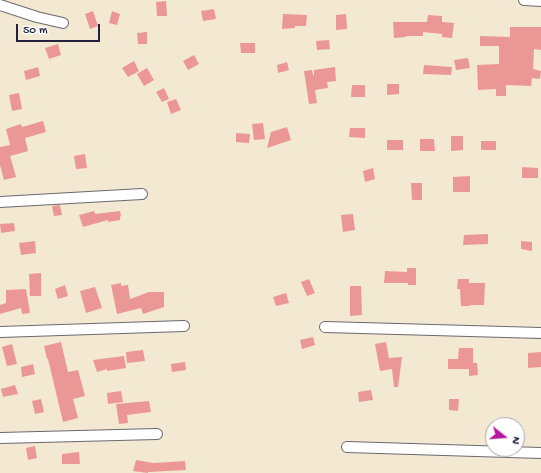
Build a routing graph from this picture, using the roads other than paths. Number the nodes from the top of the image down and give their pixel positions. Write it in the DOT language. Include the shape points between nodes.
graph roads {
  1 [pos="524,0"];
  2 [pos="541,1"];
  3 [pos="0,5"];
  4 [pos="64,22"];
  5 [pos="142,194"];
  6 [pos="0,202"];
  7 [pos="184,326"];
  8 [pos="325,327"];
  9 [pos="0,332"];
  10 [pos="541,333"];
  11 [pos="157,434"];
  12 [pos="0,438"];
  13 [pos="347,446"];
  14 [pos="541,453"];
  1 -- 2 [label="street"];
  3 -- 4 [label="street" via="37,17"];
  5 -- 6 [label="street"];
  7 -- 9 [label="street"];
  8 -- 10 [label="street"];
  11 -- 12 [label="street"];
  13 -- 14 [label="street"];
}
